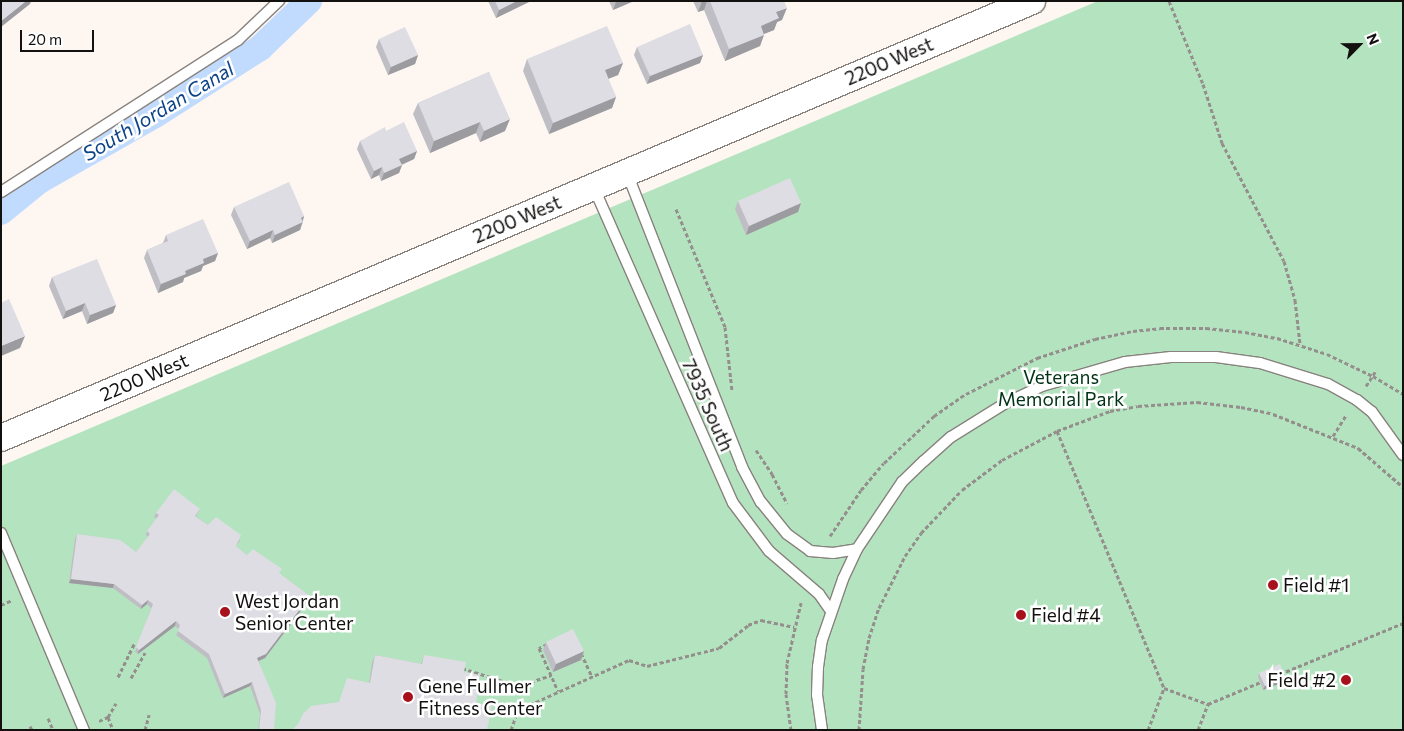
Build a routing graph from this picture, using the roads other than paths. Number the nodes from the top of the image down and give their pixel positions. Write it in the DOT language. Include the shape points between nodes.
graph roads {
  1 [pos="279,1"];
  2 [pos="1032,1"];
  3 [pos="627,173"];
  4 [pos="593,187"];
  5 [pos="1,192"];
  6 [pos="1,438"];
  7 [pos="1403,455"];
  8 [pos="1,533"];
  9 [pos="857,548"];
  10 [pos="831,611"];
  11 [pos="84,730"];
  12 [pos="822,730"];
  1 -- 5 [label="lane" via="238,40"];
  2 -- 3 [label="street, 2200 West"];
  3 -- 4 [label="street, 2200 West"];
  3 -- 9 [label="lane, 7935 South" via="742,466 760,502 787,534 810,551 833,553"];
  4 -- 6 [label="street, 2200 West"];
  4 -- 10 [label="lane, 7935 South" via="733,503 769,551 819,594"];
  7 -- 9 [label="lane" via="1383,426 1357,400 1328,384 1296,373 1260,363 1216,357 1125,362 1042,386 951,437 902,482"];
  8 -- 11 [label="lane"];
  9 -- 10 [label="lane"];
  10 -- 12 [label="lane" via="818,667 817,695"];
}
